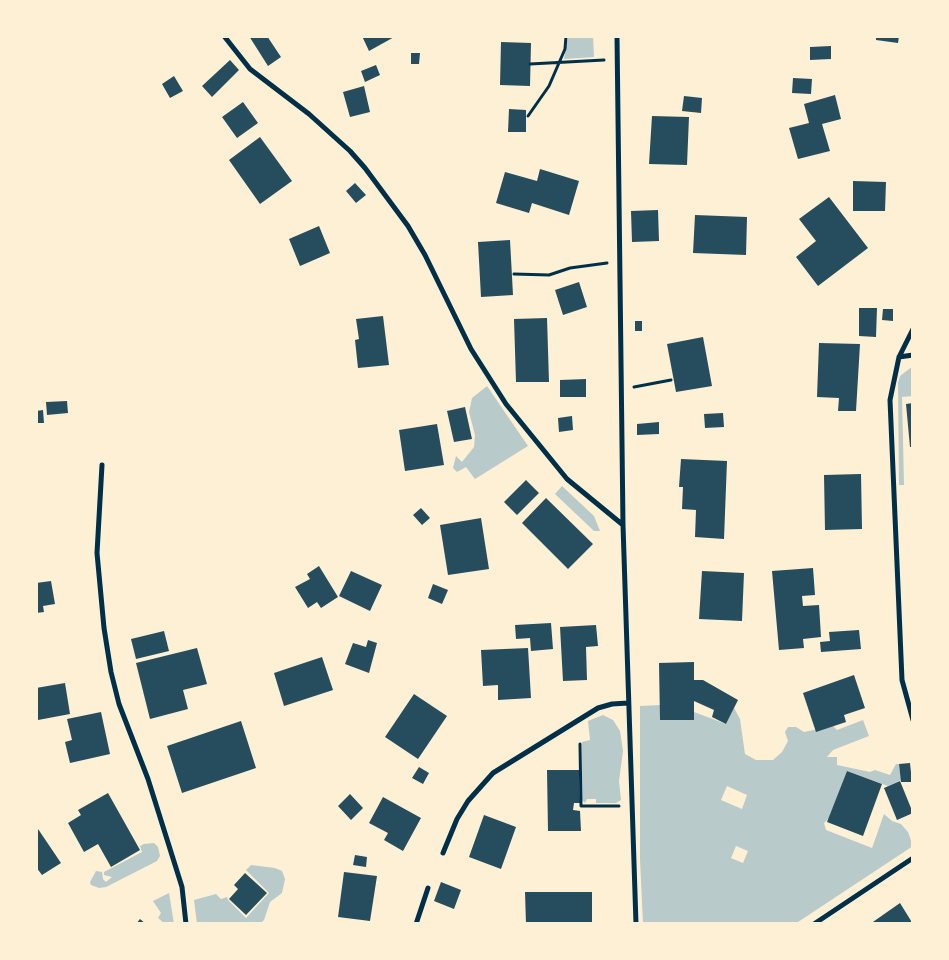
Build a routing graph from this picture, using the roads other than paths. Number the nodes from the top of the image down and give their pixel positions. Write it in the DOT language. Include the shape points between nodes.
graph roads {
  1 [pos="224,36"];
  2 [pos="617,36"];
  3 [pos="913,329"];
  4 [pos="913,355"];
  5 [pos="899,357"];
  6 [pos="102,465"];
  7 [pos="623,525"];
  8 [pos="628,703"];
  9 [pos="913,720"];
  10 [pos="443,853"];
  11 [pos="913,858"];
  12 [pos="428,888"];
  13 [pos="186,924"];
  14 [pos="416,924"];
  15 [pos="636,924"];
  16 [pos="814,924"];
  1 -- 7 [label="street" via="250,70 309,114 365,168 421,247 471,349 506,404 566,479"];
  2 -- 7 [label="street"];
  3 -- 5 [label="street"];
  4 -- 5 [label="street"];
  5 -- 9 [label="street" via="890,400 902,680"];
  6 -- 13 [label="street" via="97,553 111,672 182,887"];
  7 -- 8 [label="street"];
  8 -- 10 [label="street" via="598,708 493,773 468,801"];
  8 -- 15 [label="street"];
  11 -- 16 [label="street"];
  12 -- 14 [label="street"];
}
